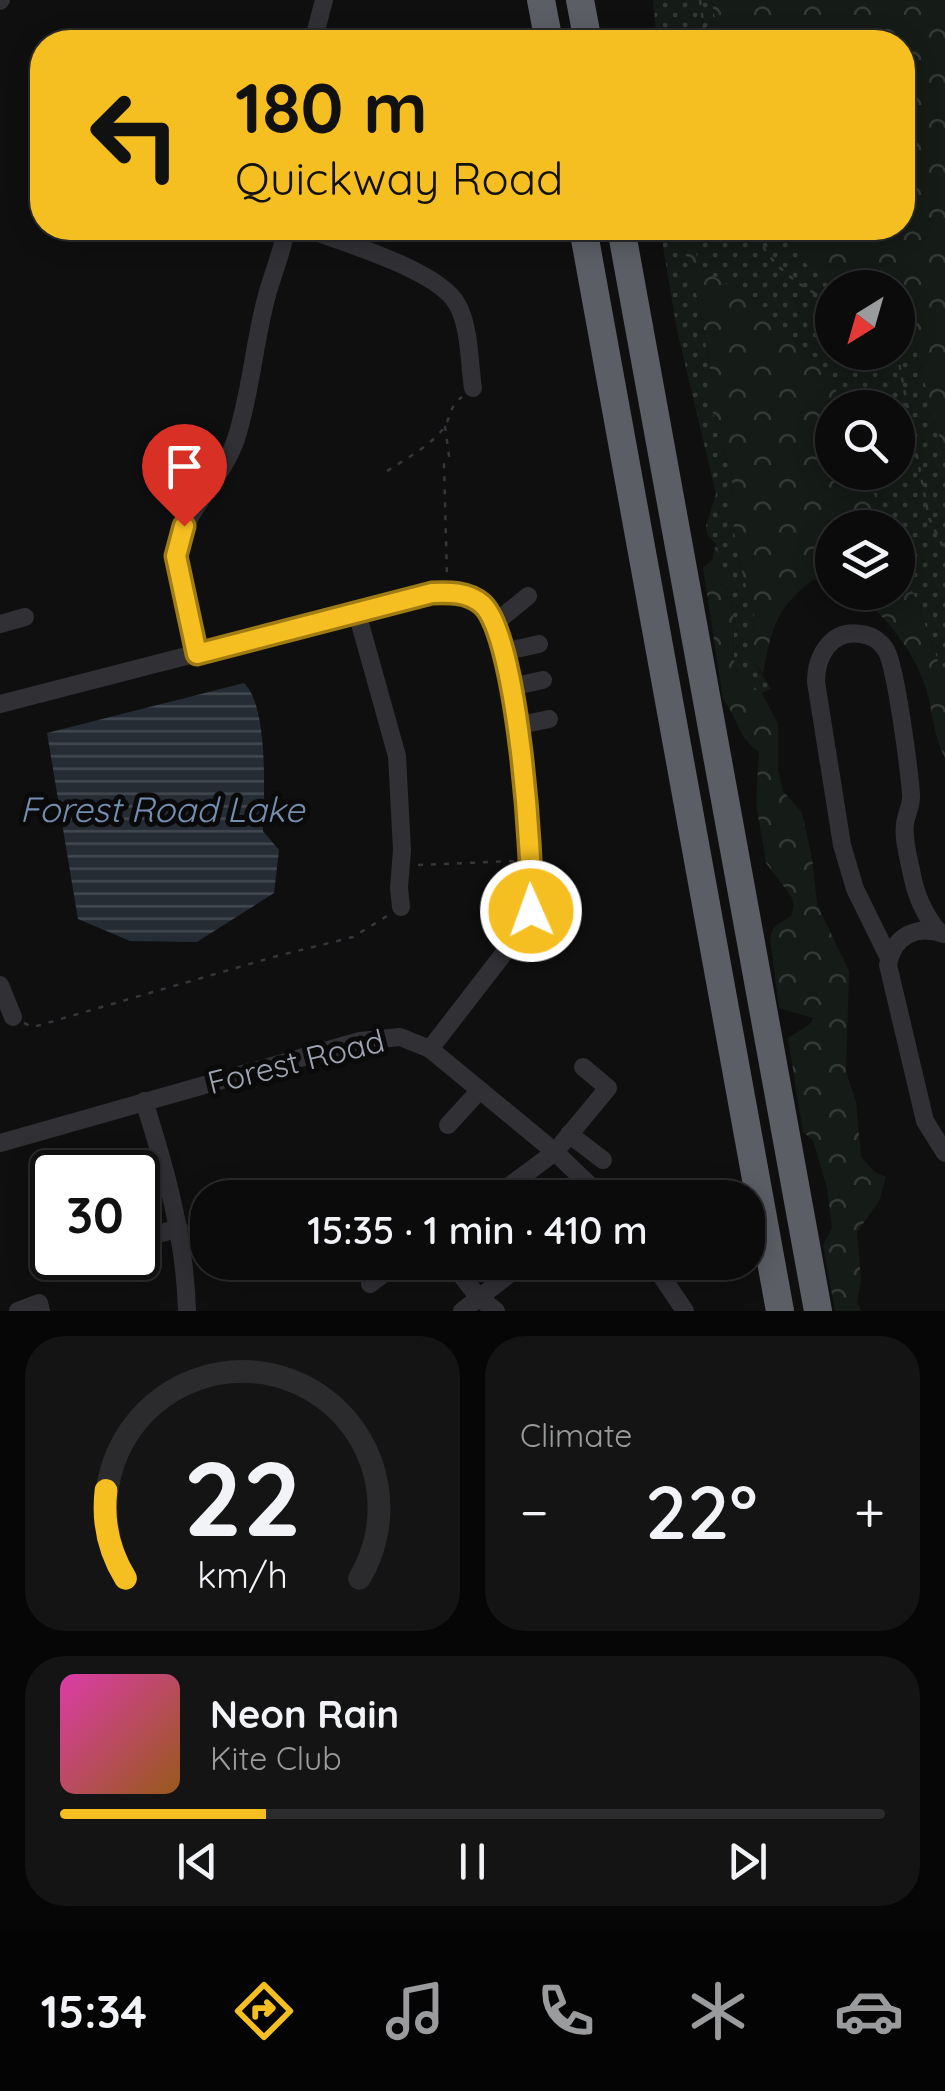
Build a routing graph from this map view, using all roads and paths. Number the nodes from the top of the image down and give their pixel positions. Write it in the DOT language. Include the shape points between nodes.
graph roads {
  1 [pos="324,0"];
  2 [pos="541,0"];
  3 [pos="580,0"];
  4 [pos="700,0"];
  5 [pos="316,30"];
  6 [pos="547,30"];
  7 [pos="586,30"];
  8 [pos="704,30"];
  9 [pos="284,240"];
  10 [pos="335,240"];
  11 [pos="585,240"];
  12 [pos="623,240"];
  13 [pos="760,240"];
  14 [pos="815,294"];
  15 [pos="901,370"];
  16 [pos="473,388"];
  17 [pos="445,426"];
  18 [pos="388,471"];
  19 [pos="945,551"];
  20 [pos="449,592"];
  21 [pos="528,596"];
  22 [pos="691,609"];
  23 [pos="356,613"];
  24 [pos="653,615"];
  25 [pos="25,618"];
  26 [pos="494,623"];
  27 [pos="0,624"];
  28 [pos="539,644"];
  29 [pos="504,652"];
  30 [pos="197,654"];
  31 [pos="543,680"];
  32 [pos="511,687"];
  33 [pos="0,704"];
  34 [pos="549,719"];
  35 [pos="516,726"];
  36 [pos="529,861"];
  37 [pos="415,865"];
  38 [pos="401,907"];
  39 [pos="942,934"];
  40 [pos="888,958"];
  41 [pos="0,984"];
  42 [pos="13,1018"];
  43 [pos="430,1049"];
  44 [pos="583,1067"];
  45 [pos="480,1090"];
  46 [pos="144,1101"];
  47 [pos="448,1125"];
  48 [pos="569,1134"];
  49 [pos="0,1143"];
  50 [pos="555,1152"];
  51 [pos="945,1153"];
  52 [pos="603,1160"];
  53 [pos="517,1180"];
  54 [pos="584,1180"];
  55 [pos="179,1228"];
  56 [pos="160,1234"];
  57 [pos="375,1280"];
  58 [pos="464,1280"];
  59 [pos="502,1280"];
  60 [pos="663,1280"];
  61 [pos="370,1284"];
  62 [pos="479,1298"];
  63 [pos="680,1308"];
  64 [pos="185,1310"];
  65 [pos="18,1311"];
  66 [pos="41,1311"];
  67 [pos="462,1311"];
  68 [pos="496,1311"];
  69 [pos="780,1311"];
  70 [pos="818,1311"];
  1 -- 5 [label="street"];
  2 -- 6 [label="highway"];
  3 -- 7 [label="highway"];
  4 -- 8 [label="path"];
  9 -- 30 [label="street" via="236,438 178,544"];
  10 -- 16 [label="street" via="445,289 458,305"];
  11 -- 24 [label="highway"];
  12 -- 22 [label="highway"];
  13 -- 14 [label="path"];
  15 -- 19 [label="path" via="929,518"];
  16 -- 17 [label="path" via="451,406"];
  17 -- 18 [label="path"];
  17 -- 20 [label="path"];
  20 -- 23 [label="street"];
  20 -- 26 [label="street" via="481,602"];
  21 -- 26 [label="street"];
  22 -- 24 [label="street"];
  22 -- 70 [label="highway"];
  23 -- 30 [label="street"];
  23 -- 38 [label="street" via="397,756"];
  24 -- 69 [label="highway"];
  25 -- 27 [label="street"];
  26 -- 29 [label="street"];
  28 -- 29 [label="street"];
  29 -- 32 [label="street"];
  30 -- 33 [label="street"];
  31 -- 32 [label="street"];
  32 -- 35 [label="street"];
  34 -- 35 [label="street"];
  35 -- 36 [label="street"];
  36 -- 37 [label="path"];
  36 -- 43 [label="street" via="531,911 525,926"];
  38 -- 42 [label="path" via="352,937 33,1027"];
  39 -- 40 [label="street" via="925,929 904,936"];
  39 -- 40 [label="street" via="926,918 912,876 905,823 911,796 891,663 868,635 842,635 818,659 816,682 842,845"];
  40 -- 51 [label="street" via="925,1121"];
  41 -- 42 [label="street"];
  43 -- 45 [label="street, Forest Road"];
  43 -- 46 [label="street, Forest Road" via="400,1037 360,1041"];
  44 -- 48 [label="street" via="608,1088"];
  45 -- 47 [label="street"];
  45 -- 50 [label="street, Forest Road"];
  46 -- 49 [label="street, Forest Road"];
  46 -- 55 [label="street"];
  48 -- 50 [label="street"];
  48 -- 52 [label="street"];
  50 -- 53 [label="street"];
  50 -- 54 [label="street, Forest Road"];
  55 -- 56 [label="street"];
  55 -- 64 [label="street"];
  57 -- 61 [label="street"];
  58 -- 62 [label="street"];
  59 -- 62 [label="street"];
  60 -- 63 [label="street"];
  62 -- 67 [label="street"];
  62 -- 68 [label="street"];
  65 -- 66 [label="street" via="38,1303"];
}
